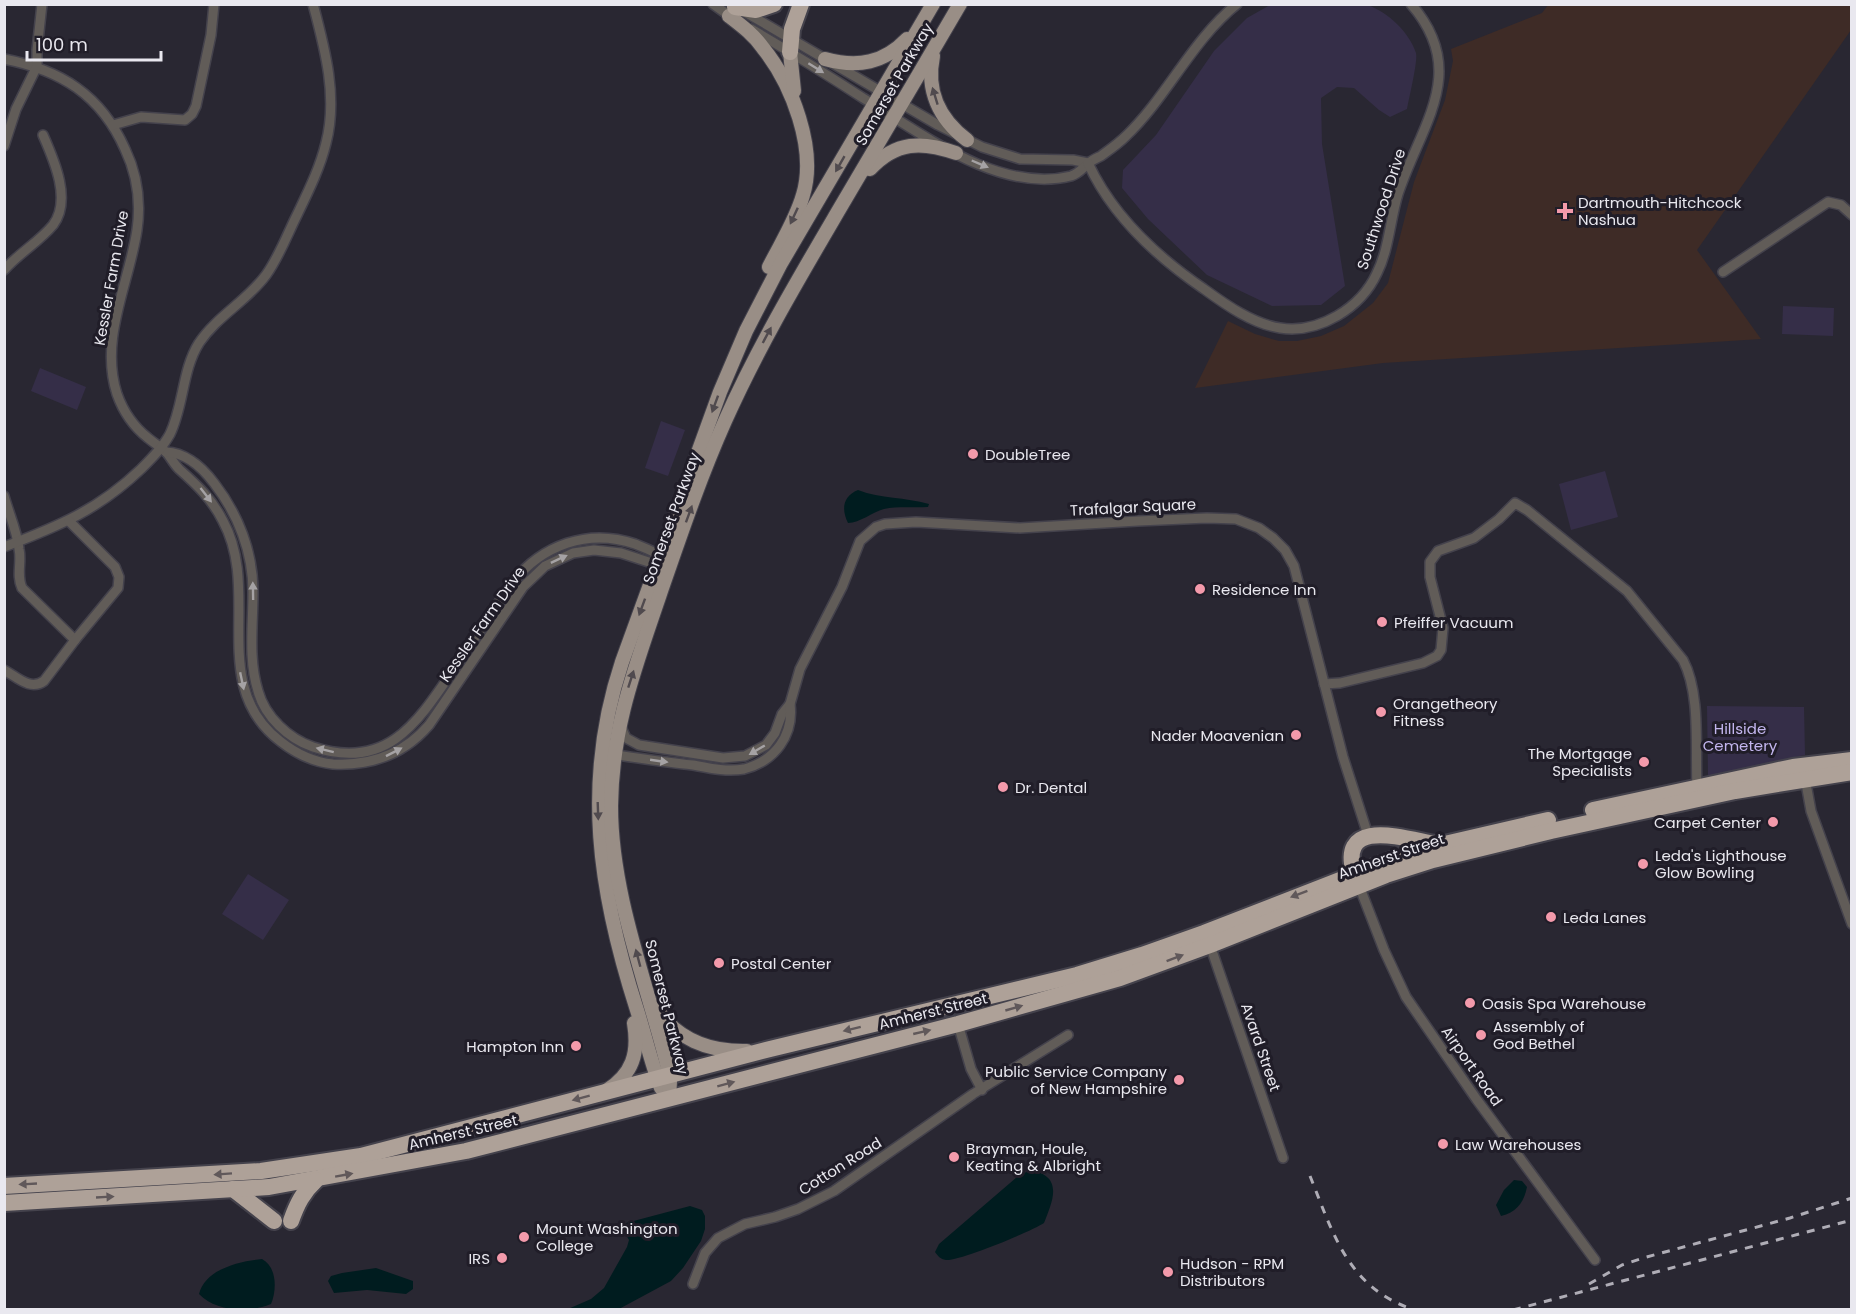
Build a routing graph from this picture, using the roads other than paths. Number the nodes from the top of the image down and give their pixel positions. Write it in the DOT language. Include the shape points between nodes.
graph roads {
  1 [pos="42,4"];
  2 [pos="214,4"];
  3 [pos="313,4"];
  4 [pos="713,4"];
  5 [pos="774,4"];
  6 [pos="801,4"];
  7 [pos="933,4"];
  8 [pos="960,4"];
  9 [pos="1237,4"];
  10 [pos="1411,4"];
  11 [pos="732,9"];
  12 [pos="924,19"];
  13 [pos="938,42"];
  14 [pos="790,45"];
  15 [pos="4,59"];
  16 [pos="825,60"];
  17 [pos="37,66"];
  18 [pos="878,98"];
  19 [pos="902,104"];
  20 [pos="798,115"];
  21 [pos="894,117"];
  22 [pos="113,125"];
  23 [pos="43,135"];
  24 [pos="967,140"];
  25 [pos="4,146"];
  26 [pos="956,153"];
  27 [pos="1088,163"];
  28 [pos="849,193"];
  29 [pos="1851,215"];
  30 [pos="4,270"];
  31 [pos="1724,272"];
  32 [pos="746,331"];
  33 [pos="163,450"];
  34 [pos="4,496"];
  35 [pos="69,521"];
  36 [pos="18,542"];
  37 [pos="4,548"];
  38 [pos="662,563"];
  39 [pos="75,640"];
  40 [pos="4,670"];
  41 [pos="1324,684"];
  42 [pos="790,704"];
  43 [pos="620,721"];
  44 [pos="608,754"];
  45 [pos="1851,760"];
  46 [pos="1851,772"];
  47 [pos="1805,778"];
  48 [pos="1697,787"];
  49 [pos="1368,835"];
  50 [pos="1440,845"];
  51 [pos="1356,879"];
  52 [pos="1851,924"];
  53 [pos="1210,945"];
  54 [pos="647,991"];
  55 [pos="632,997"];
  56 [pos="958,1024"];
  57 [pos="1068,1035"];
  58 [pos="770,1049"];
  59 [pos="664,1076"];
  60 [pos="981,1090"];
  61 [pos="604,1092"];
  62 [pos="669,1099"];
  63 [pos="1283,1158"];
  64 [pos="316,1180"];
  65 [pos="4,1186"];
  66 [pos="233,1189"];
  67 [pos="4,1203"];
  68 [pos="1595,1260"];
  69 [pos="693,1284"];
  1 -- 17 [label="street"];
  2 -- 22 [label="street" via="211,35 192,114 185,120 141,117"];
  3 -- 33 [label="street" via="326,52 331,103 320,164 272,267 200,342"];
  4 -- 11 [label="street"];
  5 -- 11 [label="highway" via="753,10"];
  6 -- 14 [label="highway"];
  7 -- 12 [label="main road, Somerset Parkway"];
  8 -- 13 [label="main road, Somerset Parkway"];
  9 -- 27 [label="street" via="1217,23 1130,132"];
  10 -- 27 [label="street, Southwood Drive" via="1436,44 1440,67 1437,93 1405,175 1378,272 1365,293 1330,319 1304,327 1279,328 1224,304 1186,277 1140,235 1104,192"];
  11 -- 14 [label="street"];
  11 -- 20 [label="main road" via="768,55"];
  12 -- 16 [label="main road" via="882,59 859,64"];
  12 -- 18 [label="main road, Somerset Parkway"];
  13 -- 19 [label="main road, Somerset Parkway"];
  24 -- 13 [label="main road, one-way" via="949,124 934,97 931,72"];
  14 -- 16 [label="street"];
  14 -- 18 [label="street, one-way"];
  14 -- 20 [label="main road"];
  15 -- 17 [label="street, Kessler Farm Drive"];
  16 -- 18 [label="street"];
  17 -- 22 [label="street, Kessler Farm Drive" via="88,96"];
  17 -- 25 [label="street" via="16,109"];
  18 -- 19 [label="street"];
  18 -- 21 [label="street"];
  18 -- 32 [label="main road, Somerset Parkway, one-way"];
  19 -- 21 [label="main road, Somerset Parkway"];
  19 -- 24 [label="street"];
  20 -- 32 [label="main road, one-way" via="807,154 805,188 759,290"];
  21 -- 26 [label="street"];
  21 -- 28 [label="main road, Somerset Parkway"];
  22 -- 33 [label="street, Kessler Farm Drive" via="133,169 138,206 135,243 113,338 114,380 127,415"];
  23 -- 30 [label="street" via="60,187 60,208 52,226"];
  24 -- 27 [label="street" via="1020,159"];
  26 -- 27 [label="street, one-way" via="1001,172 1033,178 1071,176"];
  26 -- 28 [label="main road" via="926,146 898,148 876,162"];
  38 -- 28 [label="main road, Somerset Parkway, one-way" via="736,398 780,311"];
  29 -- 31 [label="street" via="1841,205 1828,202"];
  32 -- 38 [label="main road, Somerset Parkway, one-way" via="720,392"];
  33 -- 35 [label="street" via="103,501"];
  38 -- 33 [label="street, Kessler Farm Drive, one-way" via="634,544 612,538 581,539 552,549 527,566 512,583 433,700 404,734 358,754 327,752 294,738 263,704 253,675 253,582 245,541 210,477 181,454"];
  33 -- 38 [label="street, Kessler Farm Drive, one-way" via="210,499 230,536 238,566 239,670 247,700 271,734 296,752 325,763 361,764 377,760 415,740 443,707 523,587 545,566 573,553 594,550"];
  34 -- 36 [label="street"];
  35 -- 36 [label="street"];
  35 -- 39 [label="street" via="115,567 119,577 118,588"];
  36 -- 37 [label="street"];
  36 -- 39 [label="street" via="22,588"];
  43 -- 38 [label="main road, Somerset Parkway, one-way"];
  38 -- 44 [label="main road, Somerset Parkway, one-way" via="613,689 605,721"];
  39 -- 40 [label="street" via="39,684 29,685"];
  41 -- 42 [label="street, Trafalgar Square" via="1290,558 1273,538 1244,521 1207,518 1020,528 906,521 876,527 860,541 842,587 800,669"];
  41 -- 48 [label="street" via="1423,663 1437,656 1443,628 1430,562 1438,551 1474,538 1515,503 1621,585 1683,660 1694,697"];
  41 -- 49 [label="street, Trafalgar Square"];
  42 -- 43 [label="street, Trafalgar Square, one-way" via="766,745 739,758 639,745 624,735"];
  44 -- 42 [label="street, Trafalgar Square, one-way" via="722,769 745,768 768,758 785,738 792,719"];
  43 -- 44 [label="main road, Somerset Parkway"];
  54 -- 44 [label="main road, Somerset Parkway, one-way" via="617,870"];
  44 -- 55 [label="main road, Somerset Parkway, one-way" via="598,787 601,849 608,900"];
  45 -- 48 [label="highway, Amherst Street" via="1793,767"];
  46 -- 47 [label="highway, Amherst Street"];
  47 -- 51 [label="highway, Amherst Street" via="1485,846"];
  47 -- 52 [label="street" via="1814,820"];
  48 -- 50 [label="highway, Amherst Street"];
  49 -- 50 [label="highway"];
  49 -- 51 [label="highway" via="1353,850 1351,863"];
  50 -- 51 [label="highway, Amherst Street"];
  51 -- 53 [label="highway, Amherst Street"];
  51 -- 58 [label="highway, Amherst Street, one-way" via="1077,975"];
  51 -- 68 [label="street, Airport Road" via="1410,1005"];
  56 -- 53 [label="highway, Amherst Street, one-way" via="1120,978"];
  53 -- 63 [label="street, Avard Street"];
  54 -- 58 [label="main road" via="666,1022 697,1043 732,1051"];
  54 -- 59 [label="main road, Somerset Parkway"];
  55 -- 59 [label="main road, Somerset Parkway"];
  55 -- 61 [label="main road" via="636,1052 626,1073"];
  56 -- 60 [label="street"];
  62 -- 56 [label="highway, Amherst Street, one-way"];
  57 -- 60 [label="street, Cotton Road"];
  58 -- 59 [label="highway, Amherst Street"];
  59 -- 61 [label="highway, Amherst Street"];
  59 -- 62 [label="main road, Somerset Parkway" via="662,1089"];
  60 -- 69 [label="street, Cotton Road" via="822,1197 785,1214 745,1224 718,1238 705,1253"];
  61 -- 65 [label="highway, Amherst Street, one-way" via="361,1156 315,1164 261,1171"];
  64 -- 62 [label="highway, Amherst Street, one-way" via="466,1151"];
  64 -- 66 [label="highway, Amherst Street"];
  64 -- 66 [label="highway" via="283,1221"];
  67 -- 66 [label="highway, Amherst Street, one-way"];
}
